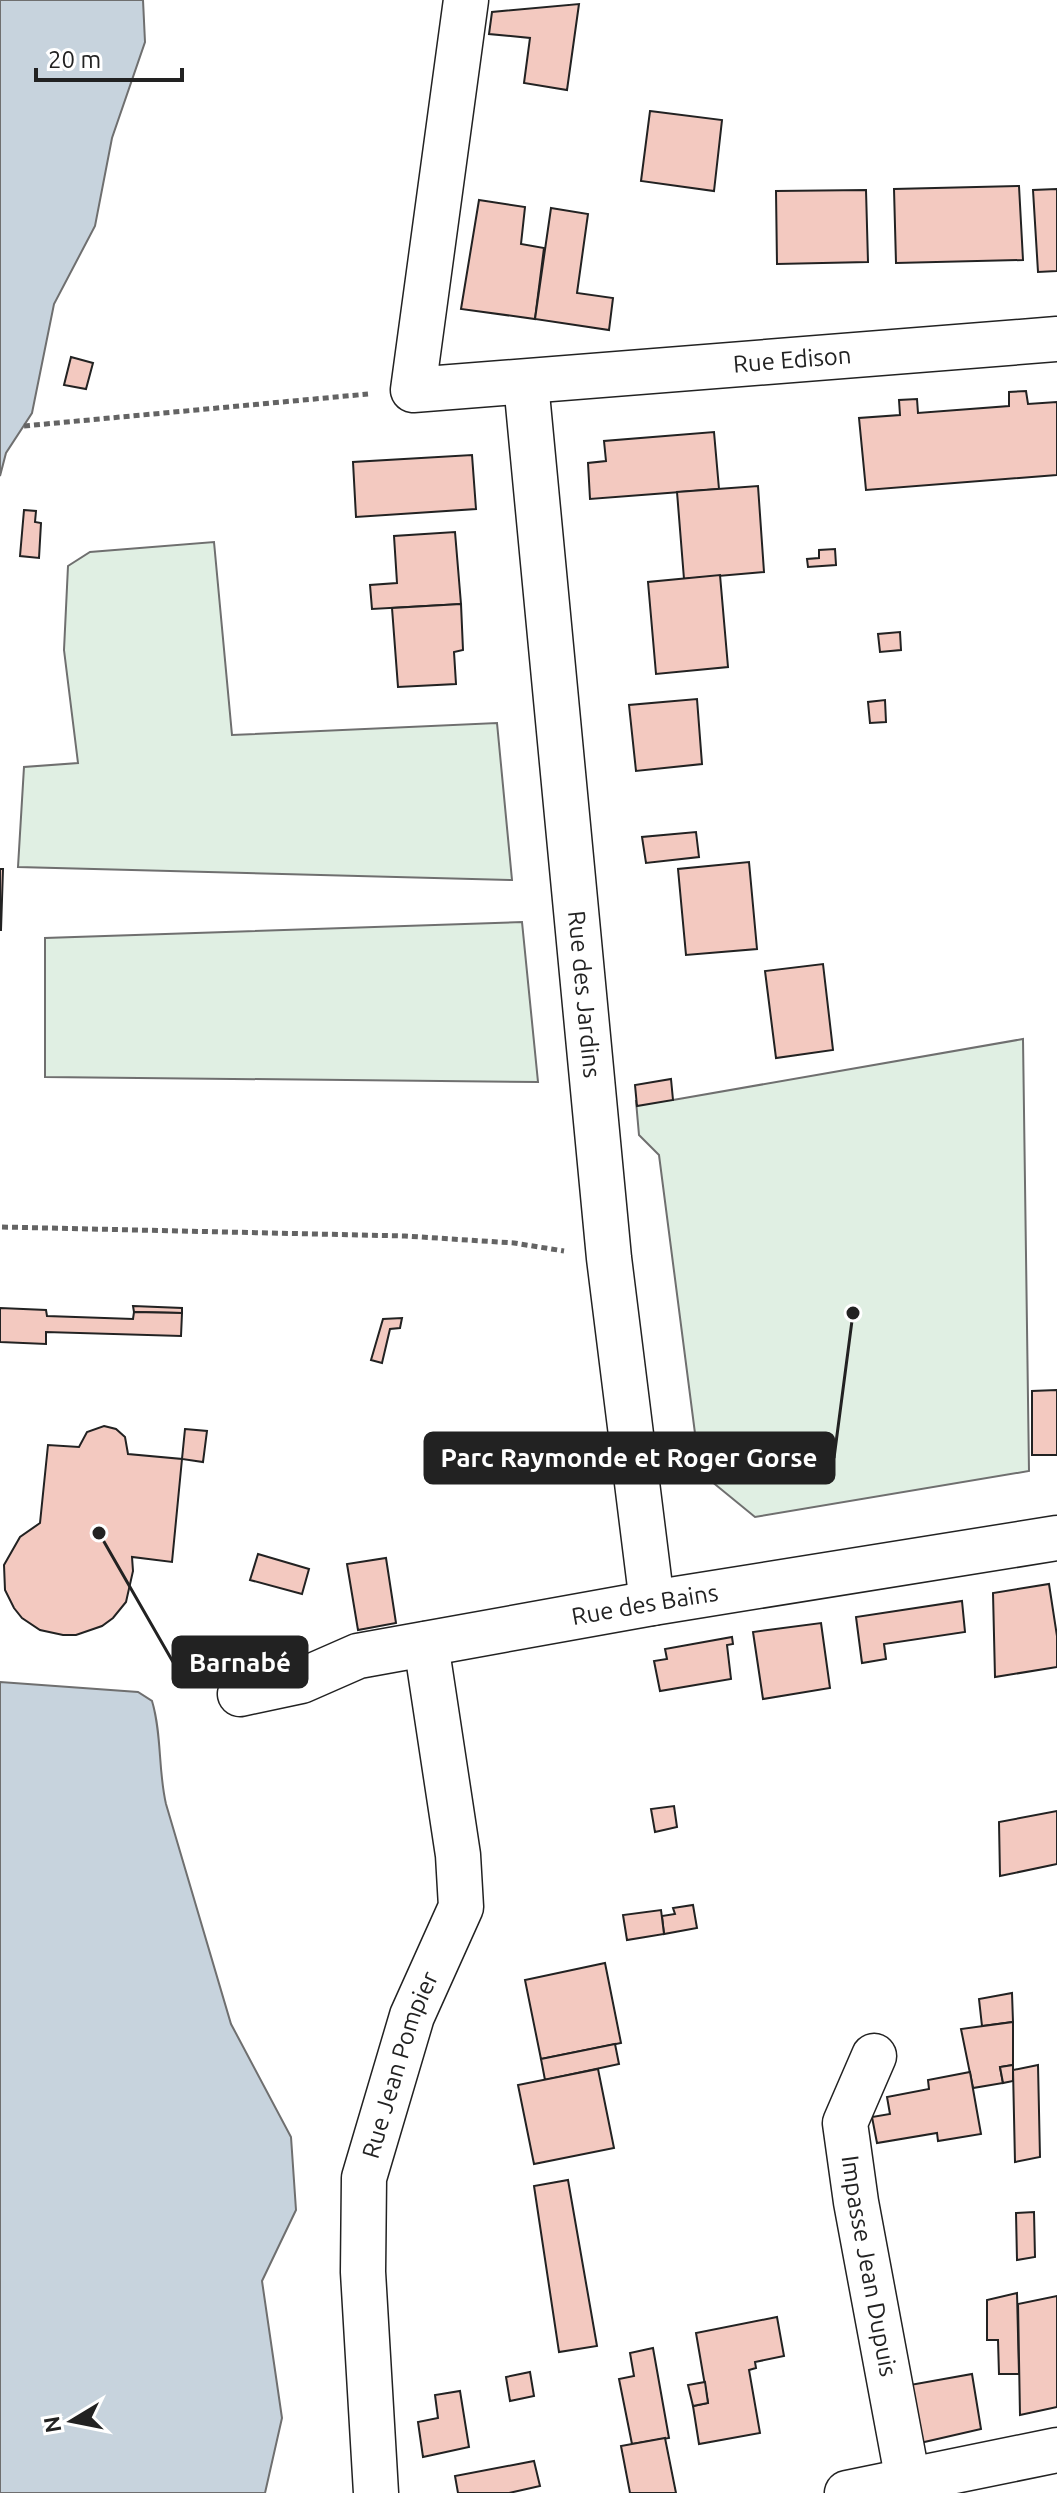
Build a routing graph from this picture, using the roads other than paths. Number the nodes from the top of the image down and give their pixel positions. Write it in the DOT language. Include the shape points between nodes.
graph roads {
  1 [pos="466,0"];
  2 [pos="1057,339"];
  3 [pos="526,383"];
  4 [pos="1057,1538"];
  5 [pos="652,1603"];
  6 [pos="426,1644"];
  7 [pos="240,1694"];
  8 [pos="874,2056"];
  9 [pos="1057,2450"];
  10 [pos="908,2481"];
  11 [pos="376,2493"];
  12 [pos="847,2493"];
  1 -- 3 [label="street, Rue Edison" via="413,390"];
  2 -- 3 [label="street, Rue Edison"];
  3 -- 5 [label="street, Rue des Jardins" via="609,1258"];
  4 -- 5 [label="street, Rue des Bains"];
  5 -- 6 [label="street, Rue des Bains"];
  6 -- 7 [label="street, Rue des Bains" via="358,1656 301,1681"];
  6 -- 11 [label="street, Rue Jean Pompier" via="461,1907 412,2016 364,2178 363,2272"];
  8 -- 10 [label="street, Impasse Jean Dupuis" via="845,2123"];
  9 -- 10 [label="street"];
  10 -- 12 [label="street"];
}
